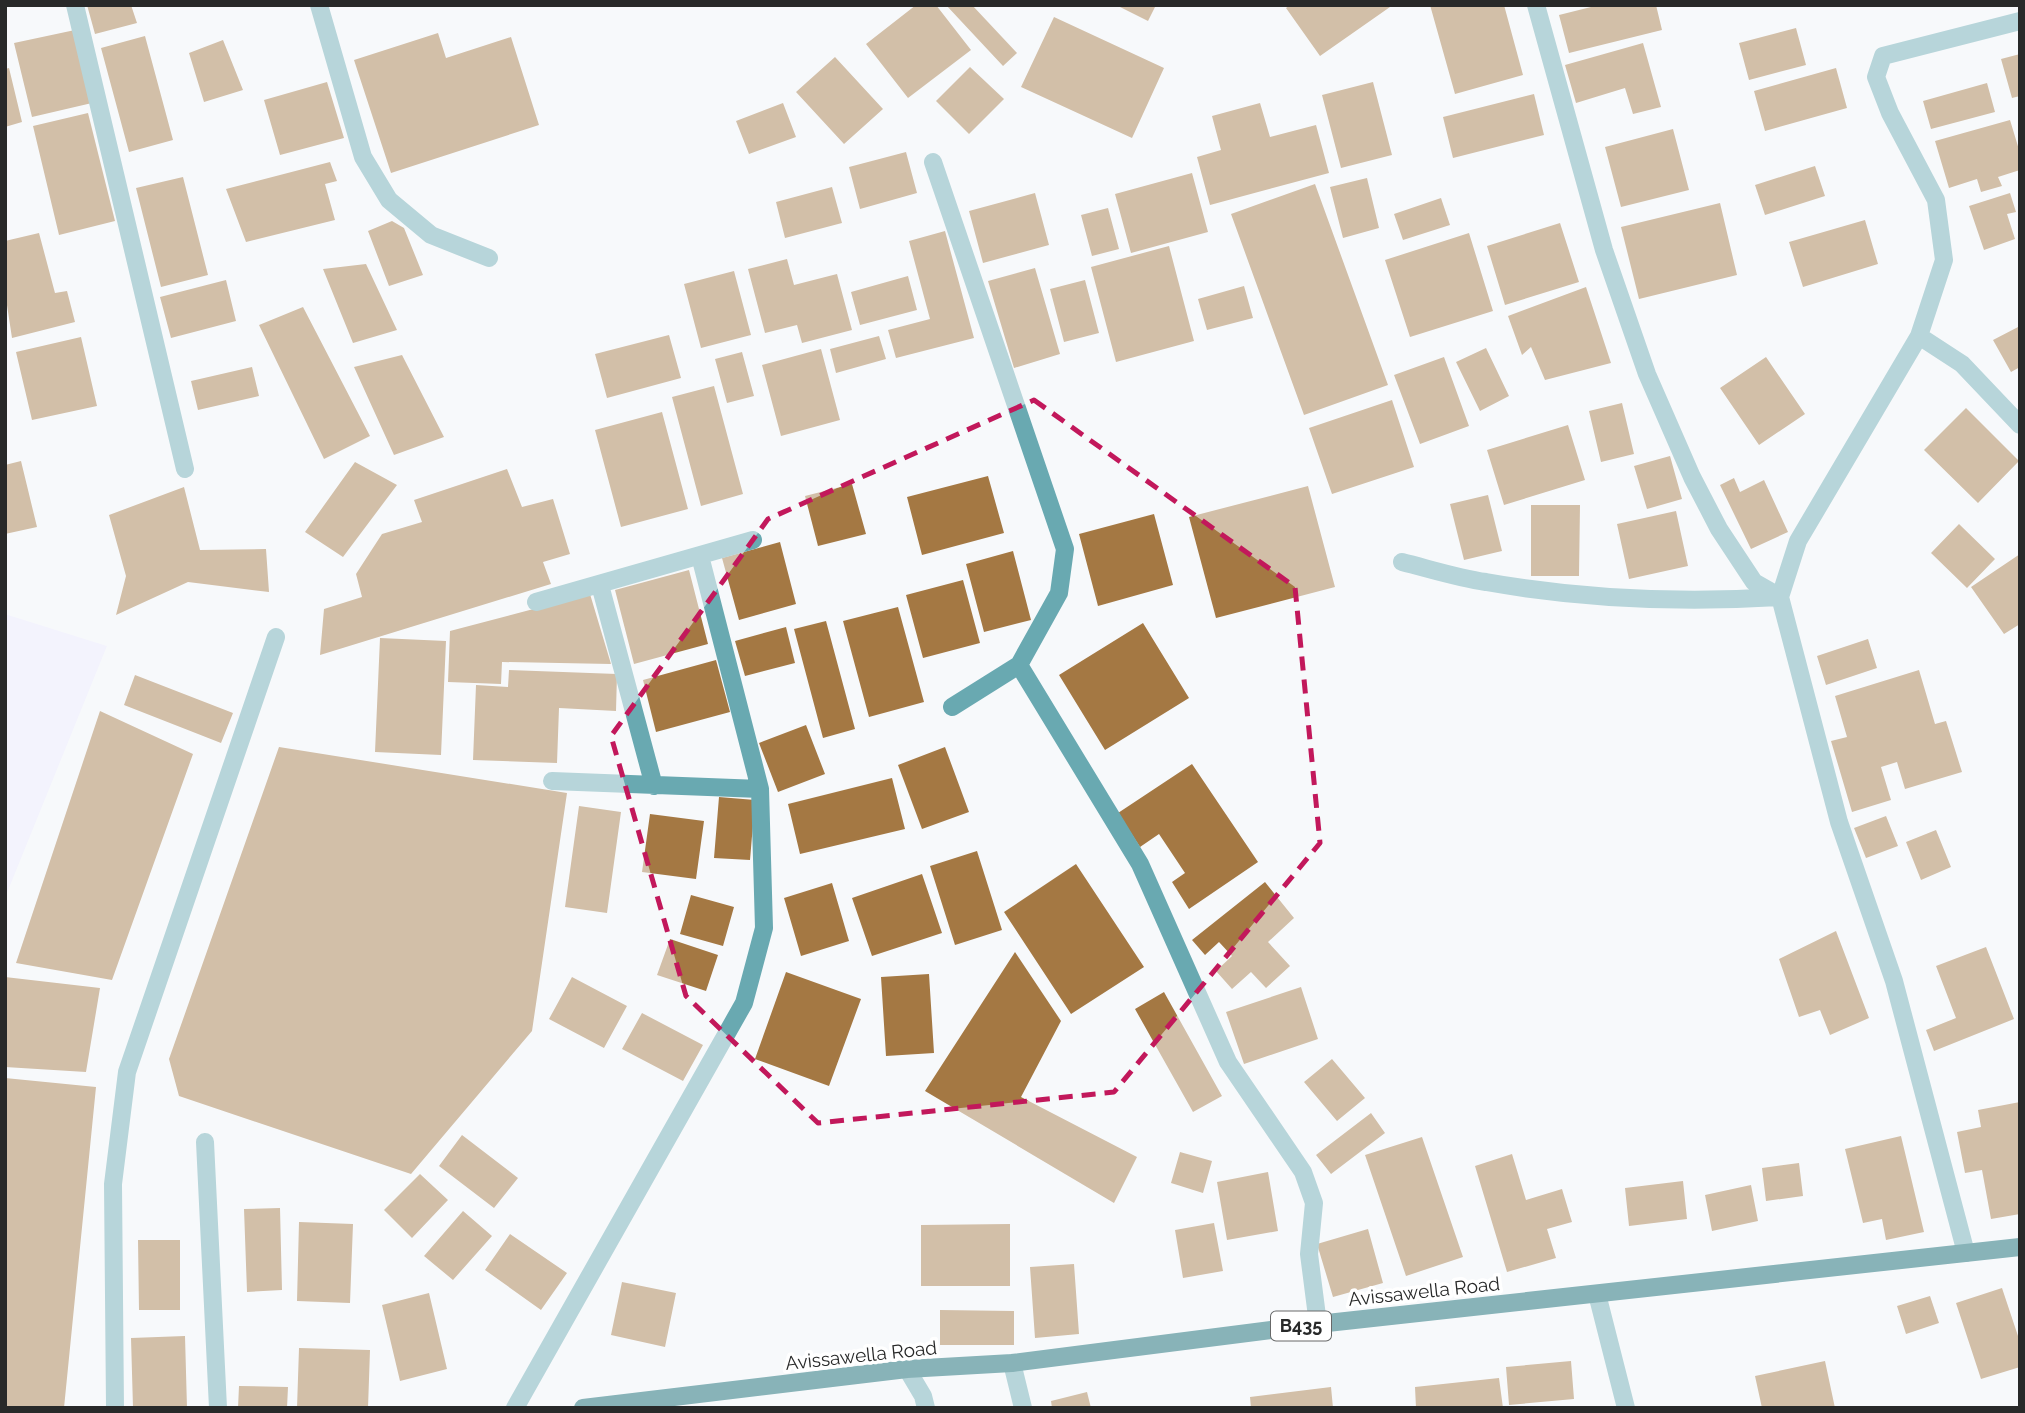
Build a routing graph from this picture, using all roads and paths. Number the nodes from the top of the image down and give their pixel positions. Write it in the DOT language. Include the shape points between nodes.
graph roads {
  1 [pos="75,5"];
  2 [pos="319,5"];
  3 [pos="1536,5"];
  4 [pos="2020,21"];
  5 [pos="933,162"];
  6 [pos="489,258"];
  7 [pos="1919,336"];
  8 [pos="2020,425"];
  9 [pos="185,469"];
  10 [pos="753,540"];
  11 [pos="701,556"];
  12 [pos="1402,562"];
  13 [pos="600,585"];
  14 [pos="1780,597"];
  15 [pos="536,602"];
  16 [pos="276,637"];
  17 [pos="1019,665"];
  18 [pos="952,707"];
  19 [pos="552,781"];
  20 [pos="654,786"];
  21 [pos="760,789"];
  22 [pos="205,1142"];
  23 [pos="2020,1247"];
  24 [pos="1966,1253"];
  25 [pos="1597,1294"];
  26 [pos="1318,1324"];
  27 [pos="1012,1363"];
  28 [pos="907,1370"];
  29 [pos="115,1408"];
  30 [pos="218,1408"];
  31 [pos="515,1408"];
  32 [pos="585,1408"];
  33 [pos="926,1408"];
  34 [pos="1023,1408"];
  35 [pos="1626,1408"];
  1 -- 9 [label="street"];
  2 -- 6 [label="street" via="363,157 389,200 431,235"];
  3 -- 14 [label="street" via="1604,250 1647,374 1719,528 1754,582"];
  4 -- 7 [label="street" via="1883,56 1876,77 1936,201 1944,260"];
  5 -- 17 [label="street" via="1065,549 1059,593"];
  7 -- 8 [label="street" via="1962,364"];
  7 -- 14 [label="street" via="1798,541"];
  10 -- 11 [label="street"];
  11 -- 13 [label="street"];
  11 -- 21 [label="street"];
  12 -- 14 [label="street" via="1485,582 1586,595 1716,601"];
  13 -- 15 [label="street"];
  13 -- 20 [label="street"];
  14 -- 24 [label="street" via="1839,822 1894,981"];
  16 -- 29 [label="street" via="127,1072 113,1184"];
  17 -- 18 [label="street"];
  17 -- 26 [label="street" via="1140,863 1228,1062 1303,1172 1314,1203 1309,1254"];
  19 -- 20 [label="street"];
  20 -- 21 [label="street"];
  21 -- 31 [label="street" via="764,928 744,1003"];
  22 -- 30 [label="street"];
  23 -- 24 [label="main road, Avissawella Road / B435"];
  24 -- 25 [label="main road, Avissawella Road / B435"];
  25 -- 26 [label="main road, Avissawella Road / B435"];
  25 -- 35 [label="street"];
  26 -- 27 [label="main road, Avissawella Road / B435"];
  27 -- 28 [label="main road, Avissawella Road / B435"];
  27 -- 34 [label="street"];
  28 -- 32 [label="main road, Avissawella Road / B435"];
  28 -- 33 [label="street"];
}
